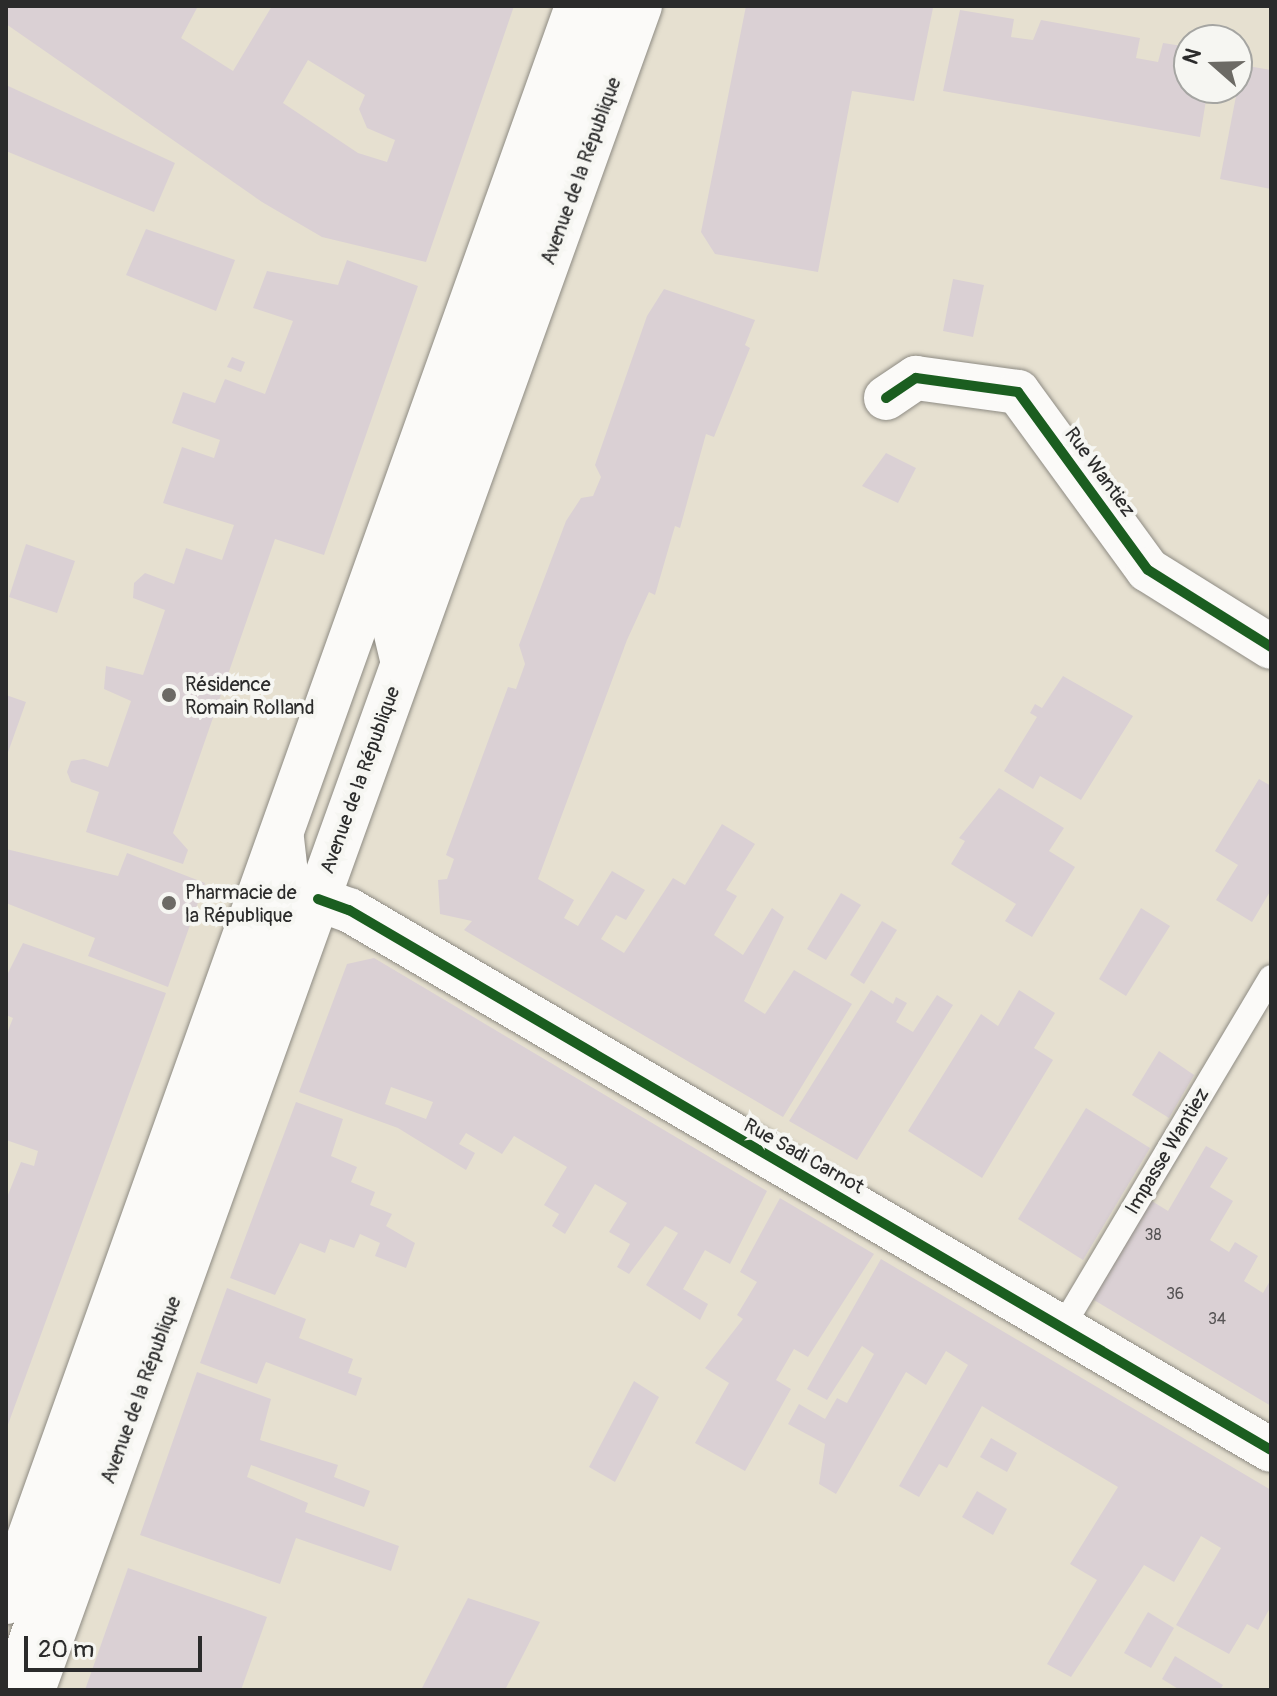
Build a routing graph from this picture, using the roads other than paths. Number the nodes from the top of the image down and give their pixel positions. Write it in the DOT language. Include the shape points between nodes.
graph roads {
  1 [pos="577,6"];
  2 [pos="612,6"];
  3 [pos="640,6"];
  4 [pos="886,398"];
  5 [pos="1271,647"];
  6 [pos="396,680"];
  7 [pos="289,811"];
  8 [pos="318,899"];
  9 [pos="1271,977"];
  10 [pos="1063,1326"];
  11 [pos="1271,1450"];
  12 [pos="6,1602"];
  13 [pos="6,1680"];
  14 [pos="33,1690"];
  1 -- 7 [label="main road"];
  2 -- 6 [label="lane" via="385,631"];
  3 -- 6 [label="main road, Avenue de la République"];
  4 -- 5 [label="main road, Rue Wantiez" via="916,378 1018,392 1148,570"];
  6 -- 8 [label="main road, Avenue de la République"];
  7 -- 12 [label="main road"];
  7 -- 13 [label="lane" via="296,873"];
  8 -- 10 [label="main road, Rue Sadi Carnot" via="349,910"];
  8 -- 14 [label="main road, Avenue de la République"];
  9 -- 10 [label="lane, Impasse Wantiez"];
  10 -- 11 [label="main road, Rue Sadi Carnot"];
}
